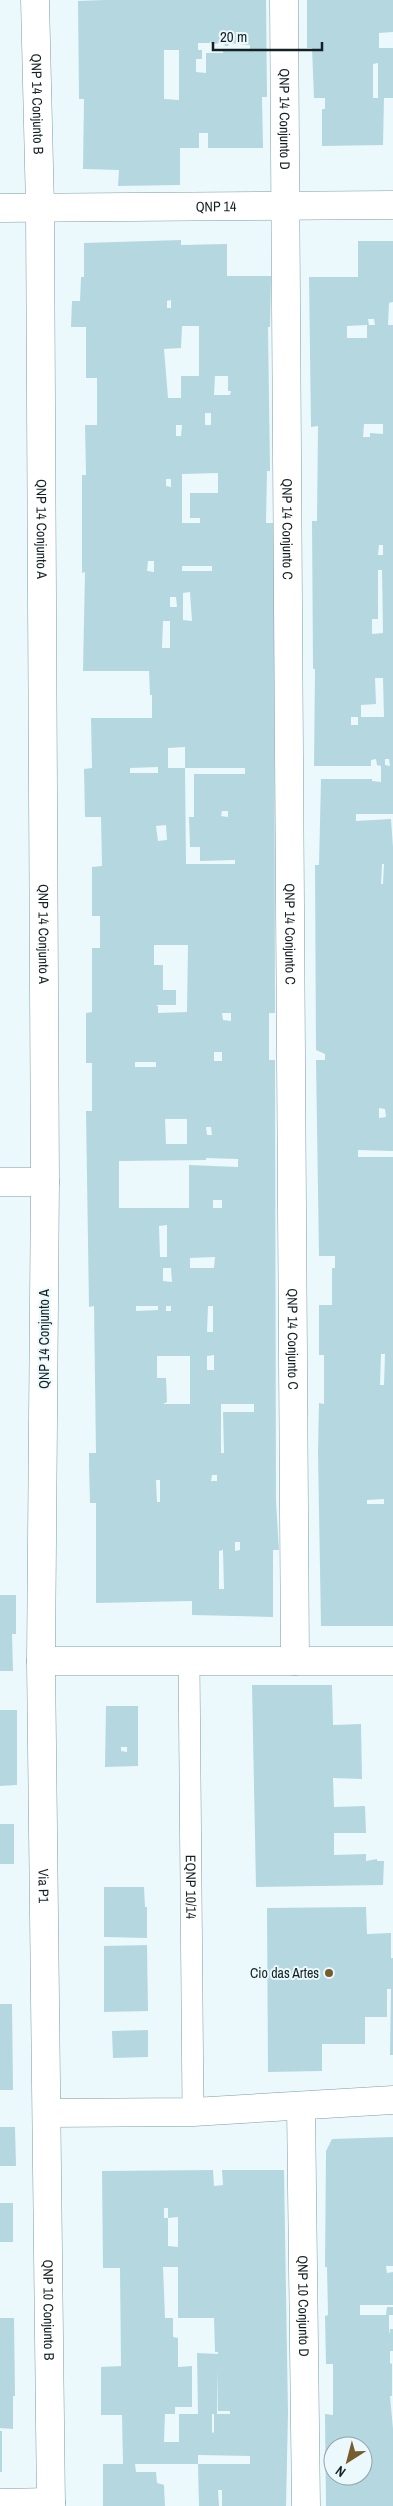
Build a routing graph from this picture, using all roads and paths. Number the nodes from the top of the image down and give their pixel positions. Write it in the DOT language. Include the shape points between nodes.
graph roads {
  1 [pos="35,0"];
  2 [pos="284,0"];
  3 [pos="393,205"];
  4 [pos="286,207"];
  5 [pos="0,208"];
  6 [pos="40,208"];
  7 [pos="0,1182"];
  8 [pos="45,1182"];
  9 [pos="41,1661"];
  10 [pos="189,1661"];
  11 [pos="296,1661"];
  12 [pos="393,1661"];
  13 [pos="393,2100"];
  14 [pos="301,2106"];
  15 [pos="47,2112"];
  16 [pos="193,2112"];
  17 [pos="0,2502"];
  18 [pos="51,2504"];
  19 [pos="306,2506"];
  1 -- 6 [label="street, QNP 14 Conjunto B"];
  2 -- 4 [label="street, QNP 14 Conjunto D"];
  3 -- 4 [label="street, QNP 14"];
  4 -- 6 [label="street, QNP 14"];
  4 -- 11 [label="street, QNP 14 Conjunto C"];
  5 -- 6 [label="street, QNP 14"];
  6 -- 8 [label="street, QNP 14 Conjunto A"];
  7 -- 8 [label="street"];
  8 -- 9 [label="street, QNP 14 Conjunto A"];
  9 -- 10 [label="street"];
  9 -- 15 [label="street, Via P1"];
  10 -- 11 [label="street"];
  10 -- 16 [label="lane, EQNP 10/14"];
  11 -- 12 [label="street"];
  13 -- 14 [label="street"];
  14 -- 16 [label="street"];
  14 -- 19 [label="street, QNP 10 Conjunto D"];
  15 -- 16 [label="street"];
  15 -- 18 [label="street, QNP 10 Conjunto B"];
  17 -- 18 [label="street"];
}
